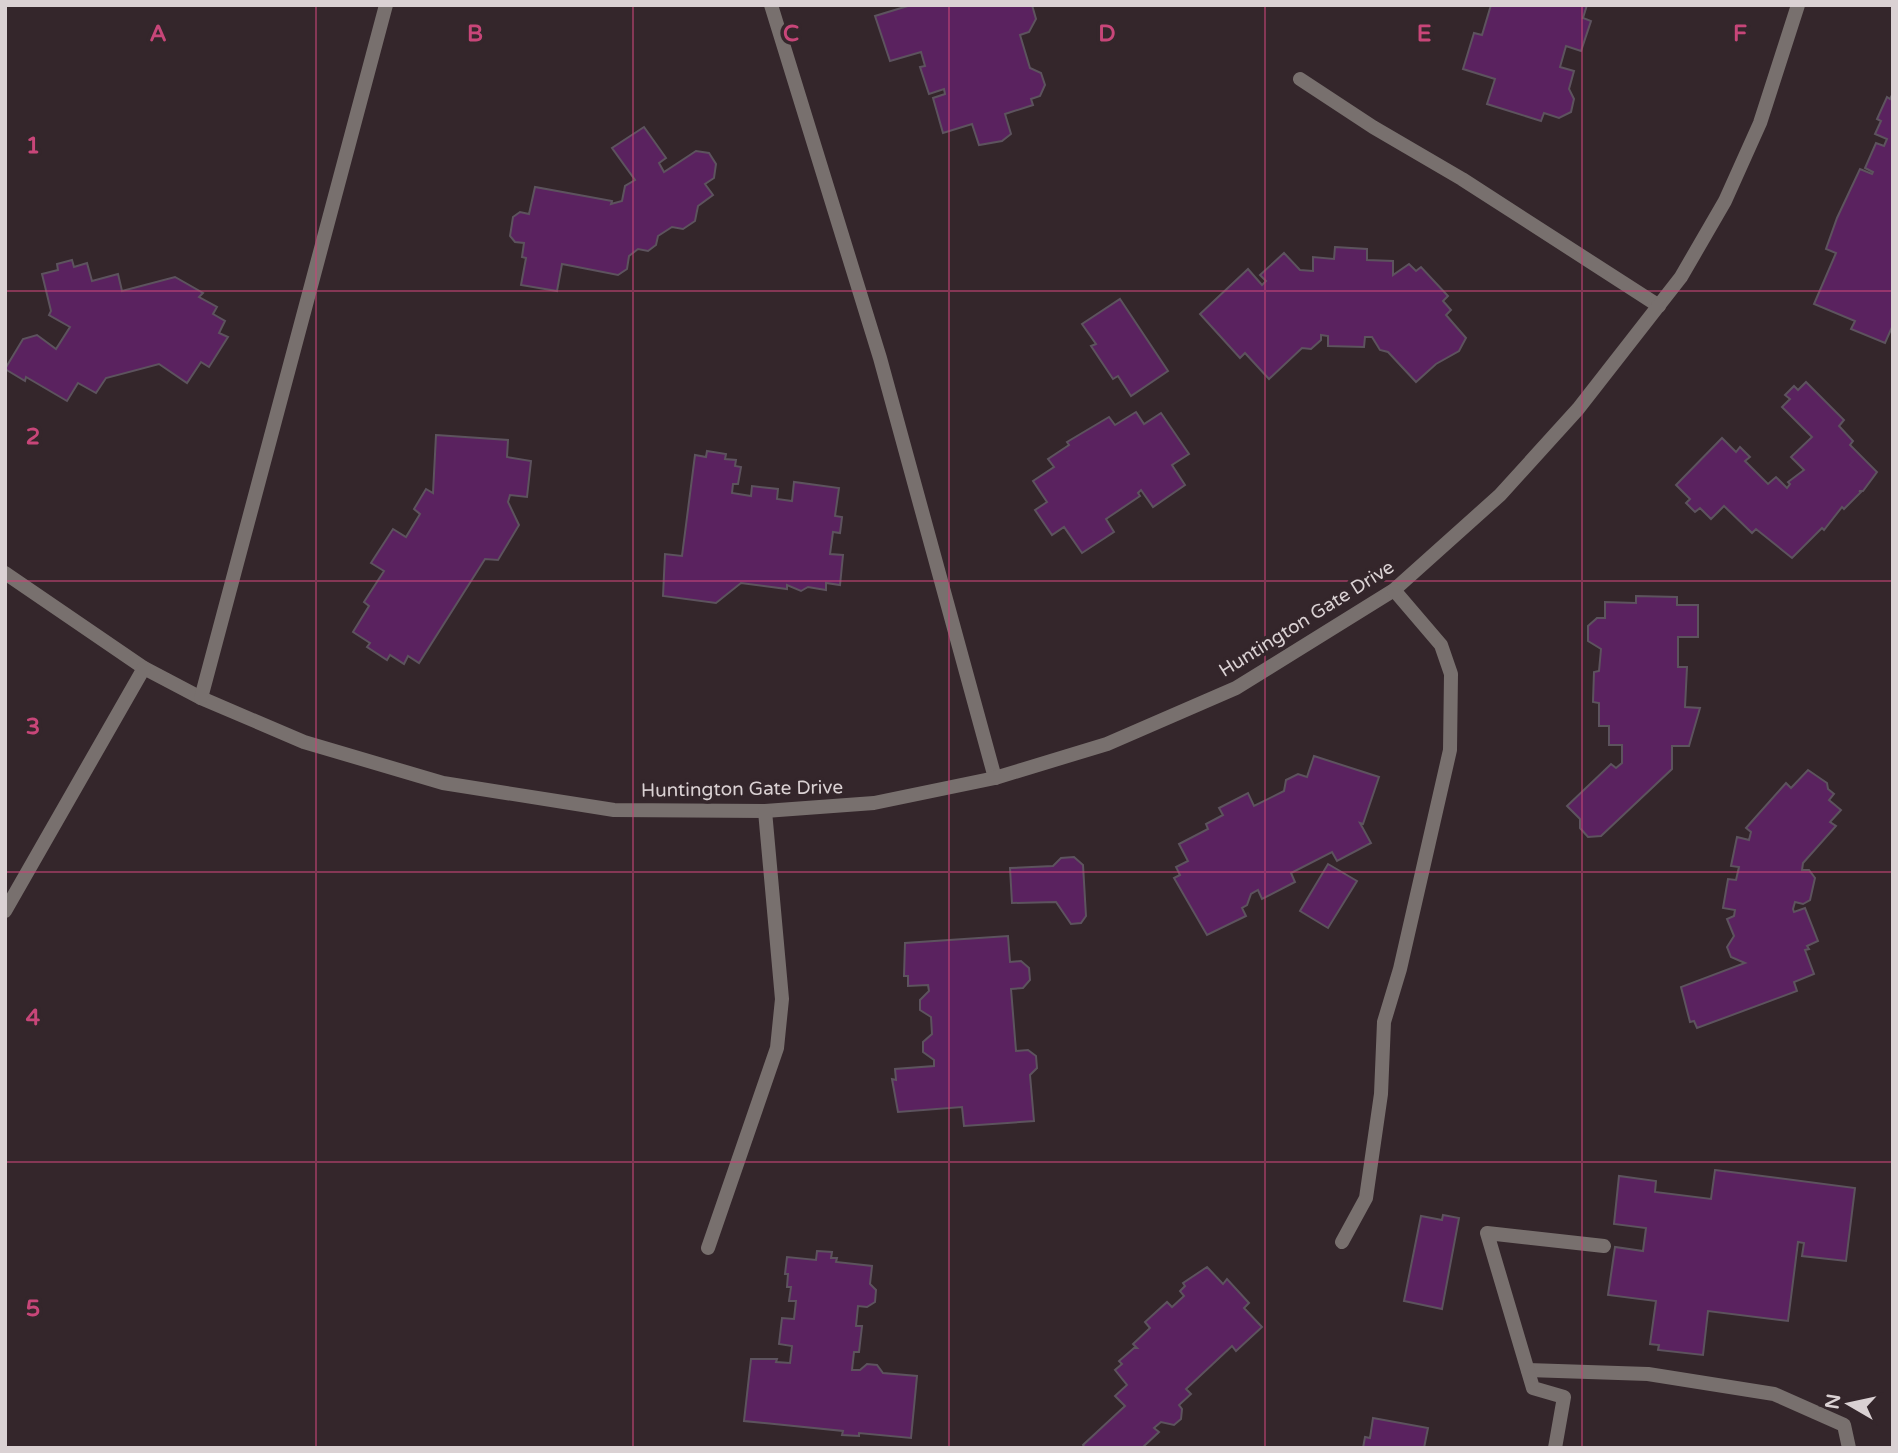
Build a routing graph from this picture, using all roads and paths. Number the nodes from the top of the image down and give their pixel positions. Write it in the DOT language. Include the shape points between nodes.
graph roads {
  1 [pos="386,5"];
  2 [pos="771,5"];
  3 [pos="1798,5"];
  4 [pos="1300,79"];
  5 [pos="1659,306"];
  6 [pos="5,573"];
  7 [pos="1394,590"];
  8 [pos="144,668"];
  9 [pos="201,698"];
  10 [pos="995,778"];
  11 [pos="765,811"];
  12 [pos="5,911"];
  13 [pos="1342,1242"];
  14 [pos="1604,1246"];
  15 [pos="708,1248"];
  16 [pos="1528,1370"];
  17 [pos="1555,1448"];
  18 [pos="1849,1448"];
  1 -- 9 [label="street"];
  2 -- 10 [label="street" via="880,358"];
  3 -- 5 [label="street, Huntington Gate Drive" via="1760,123 1725,201"];
  4 -- 5 [label="street"];
  5 -- 7 [label="street, Huntington Gate Drive" via="1578,409 1500,495"];
  6 -- 8 [label="street, Huntington Gate Drive"];
  7 -- 10 [label="street, Huntington Gate Drive" via="1236,688 1107,744"];
  7 -- 13 [label="street" via="1441,645 1451,674 1450,750 1384,1021 1381,1094 1366,1198"];
  8 -- 9 [label="street, Huntington Gate Drive"];
  8 -- 12 [label="street"];
  9 -- 11 [label="street, Huntington Gate Drive" via="304,742 443,783 614,810"];
  10 -- 11 [label="street, Huntington Gate Drive" via="874,803"];
  11 -- 15 [label="street" via="782,999 777,1048"];
  14 -- 16 [label="street" via="1488,1233"];
  16 -- 17 [label="street" via="1533,1388 1564,1396"];
  16 -- 18 [label="street" via="1648,1374 1774,1394 1844,1425"];
}
